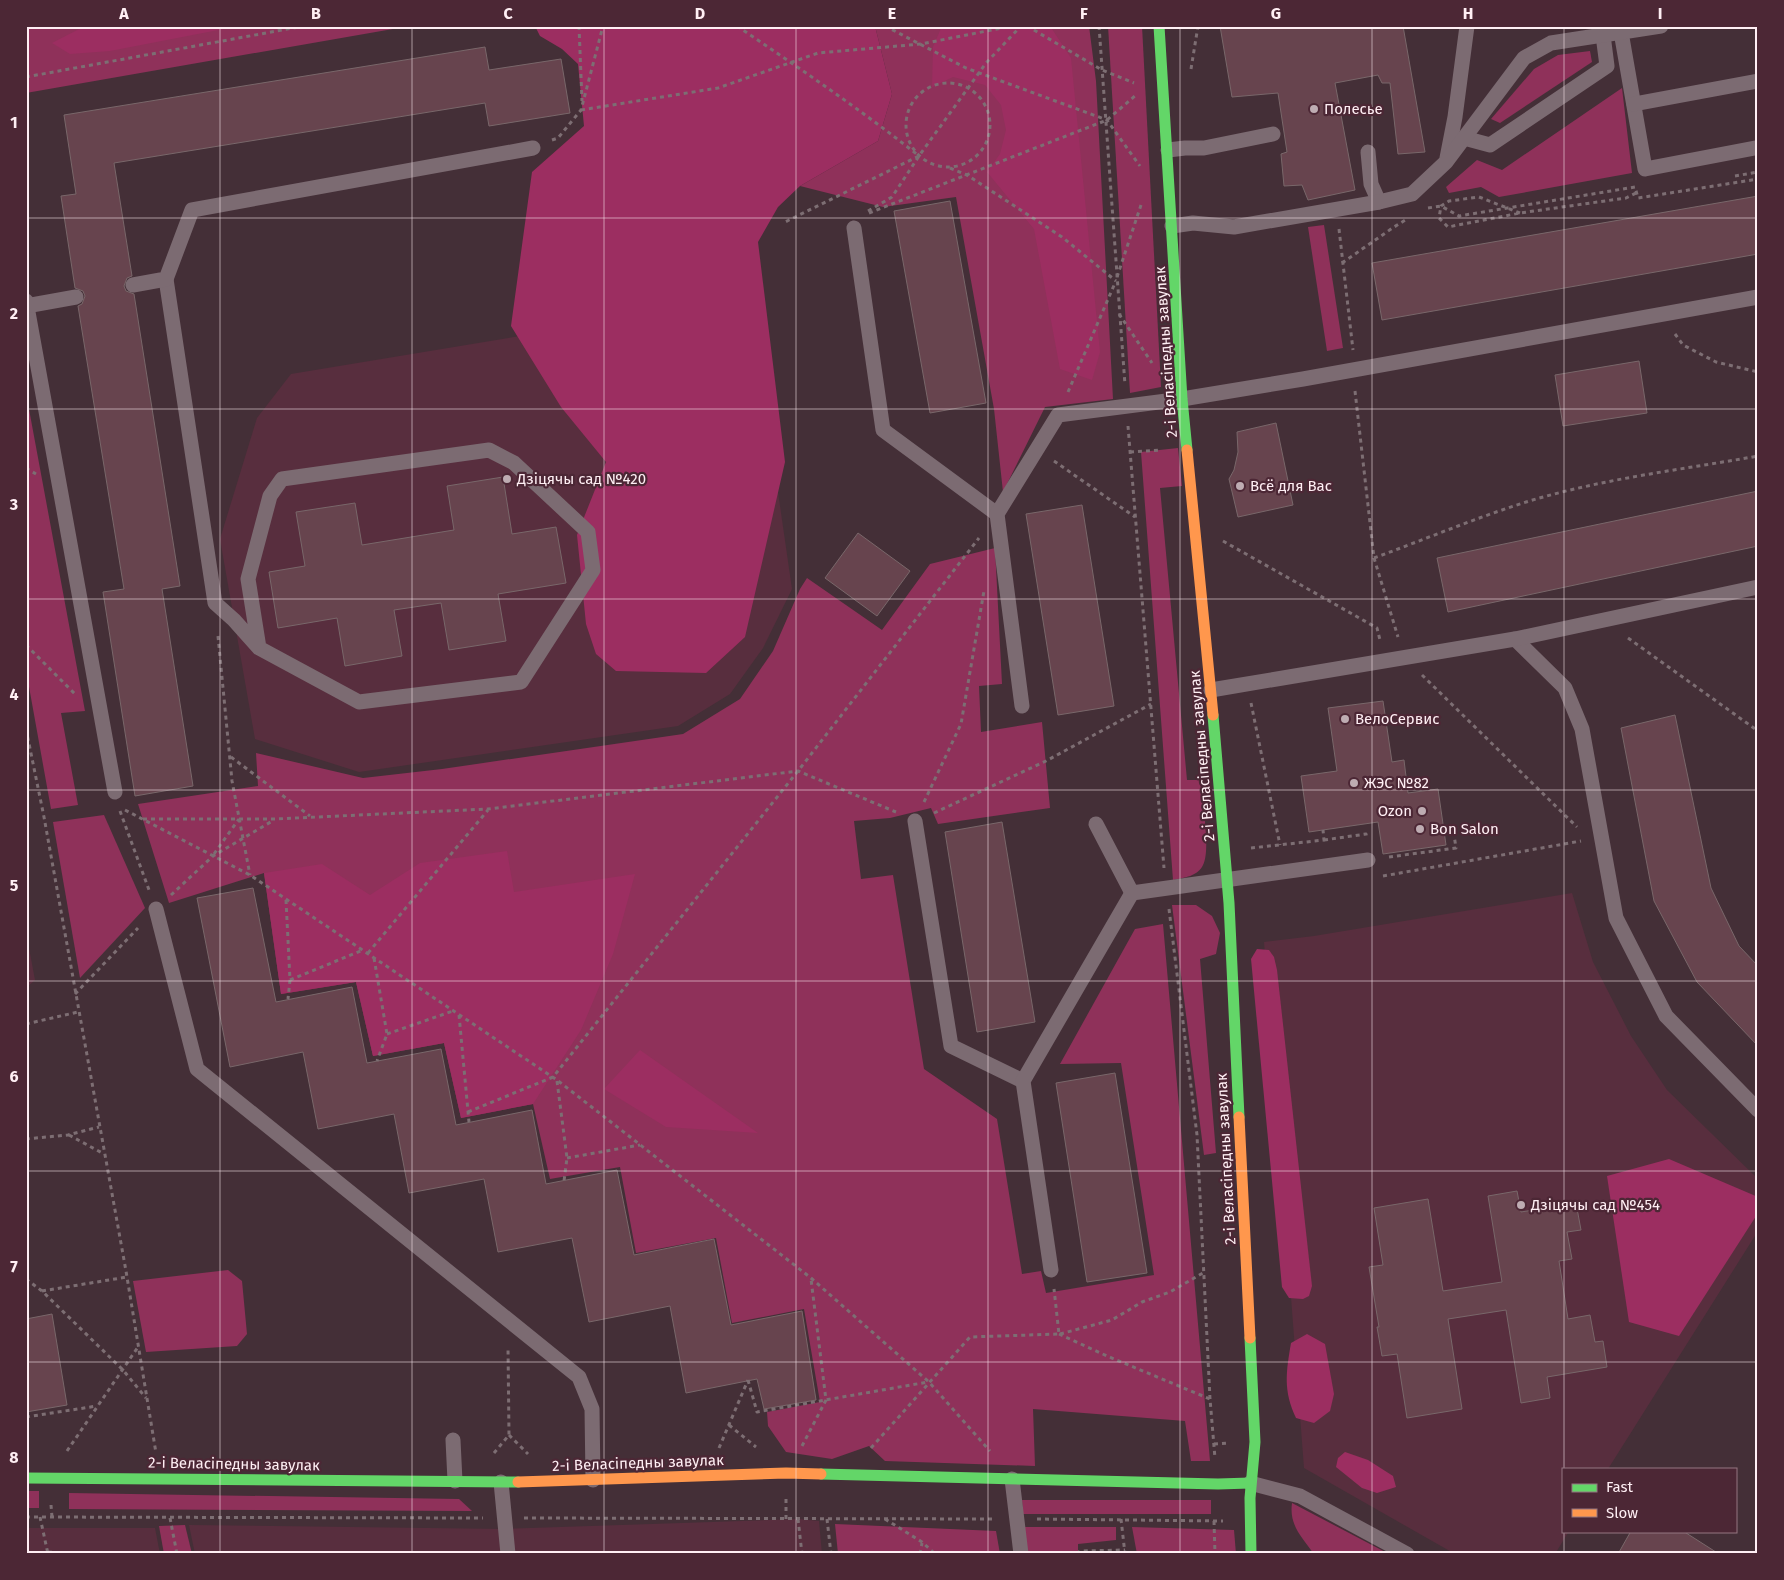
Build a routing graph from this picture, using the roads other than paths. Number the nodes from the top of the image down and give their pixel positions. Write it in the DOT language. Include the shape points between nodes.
graph roads {
  1 [pos="1159,26"];
  2 [pos="1467,26"];
  3 [pos="1661,26"];
  4 [pos="1621,32"];
  5 [pos="1604,35"];
  6 [pos="1758,81"];
  7 [pos="1634,104"];
  8 [pos="1273,134"];
  9 [pos="1464,138"];
  10 [pos="533,148"];
  11 [pos="1755,148"];
  12 [pos="1168,150"];
  13 [pos="1368,152"];
  14 [pos="1446,162"];
  15 [pos="1379,202"];
  16 [pos="856,222"];
  17 [pos="1172,226"];
  18 [pos="166,279"];
  19 [pos="133,285"];
  20 [pos="76,297"];
  21 [pos="1758,297"];
  22 [pos="27,304"];
  23 [pos="1182,398"];
  24 [pos="997,514"];
  25 [pos="1758,587"];
  26 [pos="1515,639"];
  27 [pos="259,648"];
  28 [pos="1211,690"];
  29 [pos="1022,706"];
  30 [pos="115,792"];
  31 [pos="915,821"];
  32 [pos="1096,824"];
  33 [pos="1368,860"];
  34 [pos="1228,879"];
  35 [pos="1132,893"];
  36 [pos="156,909"];
  37 [pos="1022,1081"];
  38 [pos="1758,1110"];
  39 [pos="1051,1270"];
  40 [pos="453,1440"];
  41 [pos="26,1478"];
  42 [pos="1012,1479"];
  43 [pos="593,1480"];
  44 [pos="455,1481"];
  45 [pos="501,1482"];
  46 [pos="1250,1483"];
  47 [pos="508,1554"];
  48 [pos="1021,1554"];
  49 [pos="1251,1554"];
  50 [pos="1407,1554"];
  1 -- 12 [label="street, 2-і Веласіпедны завулак"];
  2 -- 14 [label="lane"];
  3 -- 4 [label="lane"];
  4 -- 5 [label="lane"];
  4 -- 7 [label="lane"];
  5 -- 9 [label="lane" via="1551,43 1524,58"];
  5 -- 9 [label="lane" via="1607,66 1490,145"];
  6 -- 7 [label="lane"];
  7 -- 11 [label="lane" via="1645,169"];
  8 -- 12 [label="lane" via="1204,148"];
  9 -- 14 [label="lane"];
  10 -- 18 [label="lane" via="192,210"];
  12 -- 17 [label="street, 2-і Веласіпедны завулак"];
  13 -- 15 [label="lane" via="1371,184"];
  14 -- 15 [label="lane" via="1412,194"];
  15 -- 17 [label="lane" via="1234,226 1192,223"];
  16 -- 24 [label="lane" via="883,430"];
  17 -- 23 [label="street, 2-і Веласіпедны завулак"];
  18 -- 19 [label="lane"];
  18 -- 27 [label="lane" via="215,603"];
  20 -- 22 [label="lane"];
  21 -- 23 [label="lane"];
  22 -- 30 [label="lane"];
  23 -- 24 [label="lane" via="1058,415"];
  23 -- 28 [label="street, 2-і Веласіпедны завулак"];
  24 -- 29 [label="lane"];
  25 -- 26 [label="lane"];
  26 -- 28 [label="lane"];
  26 -- 38 [label="lane" via="1564,688 1582,729 1616,918 1666,1016"];
  27 -- 27 [label="lane" via="359,702 521,682 593,570 588,532 514,463 489,450 282,479 270,496 248,579"];
  28 -- 34 [label="street, 2-і Веласіпедны завулак"];
  31 -- 37 [label="lane" via="951,1046"];
  32 -- 35 [label="lane"];
  33 -- 34 [label="lane"];
  34 -- 35 [label="lane"];
  34 -- 46 [label="street, 2-і Веласіпедны завулак" via="1255,1442"];
  35 -- 37 [label="lane"];
  36 -- 43 [label="lane" via="197,1069 579,1377 592,1409"];
  37 -- 39 [label="lane"];
  40 -- 44 [label="lane"];
  41 -- 44 [label="street, 2-і Веласіпедны завулак"];
  42 -- 43 [label="street, 2-і Веласіпедны завулак" via="786,1472"];
  42 -- 46 [label="street, 2-і Веласіпедны завулак"];
  42 -- 48 [label="lane"];
  43 -- 45 [label="street, 2-і Веласіпедны завулак"];
  44 -- 45 [label="street, 2-і Веласіпедны завулак"];
  45 -- 47 [label="lane"];
  46 -- 49 [label="street, 2-і Веласіпедны завулак" via="1248,1522"];
  46 -- 50 [label="lane" via="1300,1496"];
}
